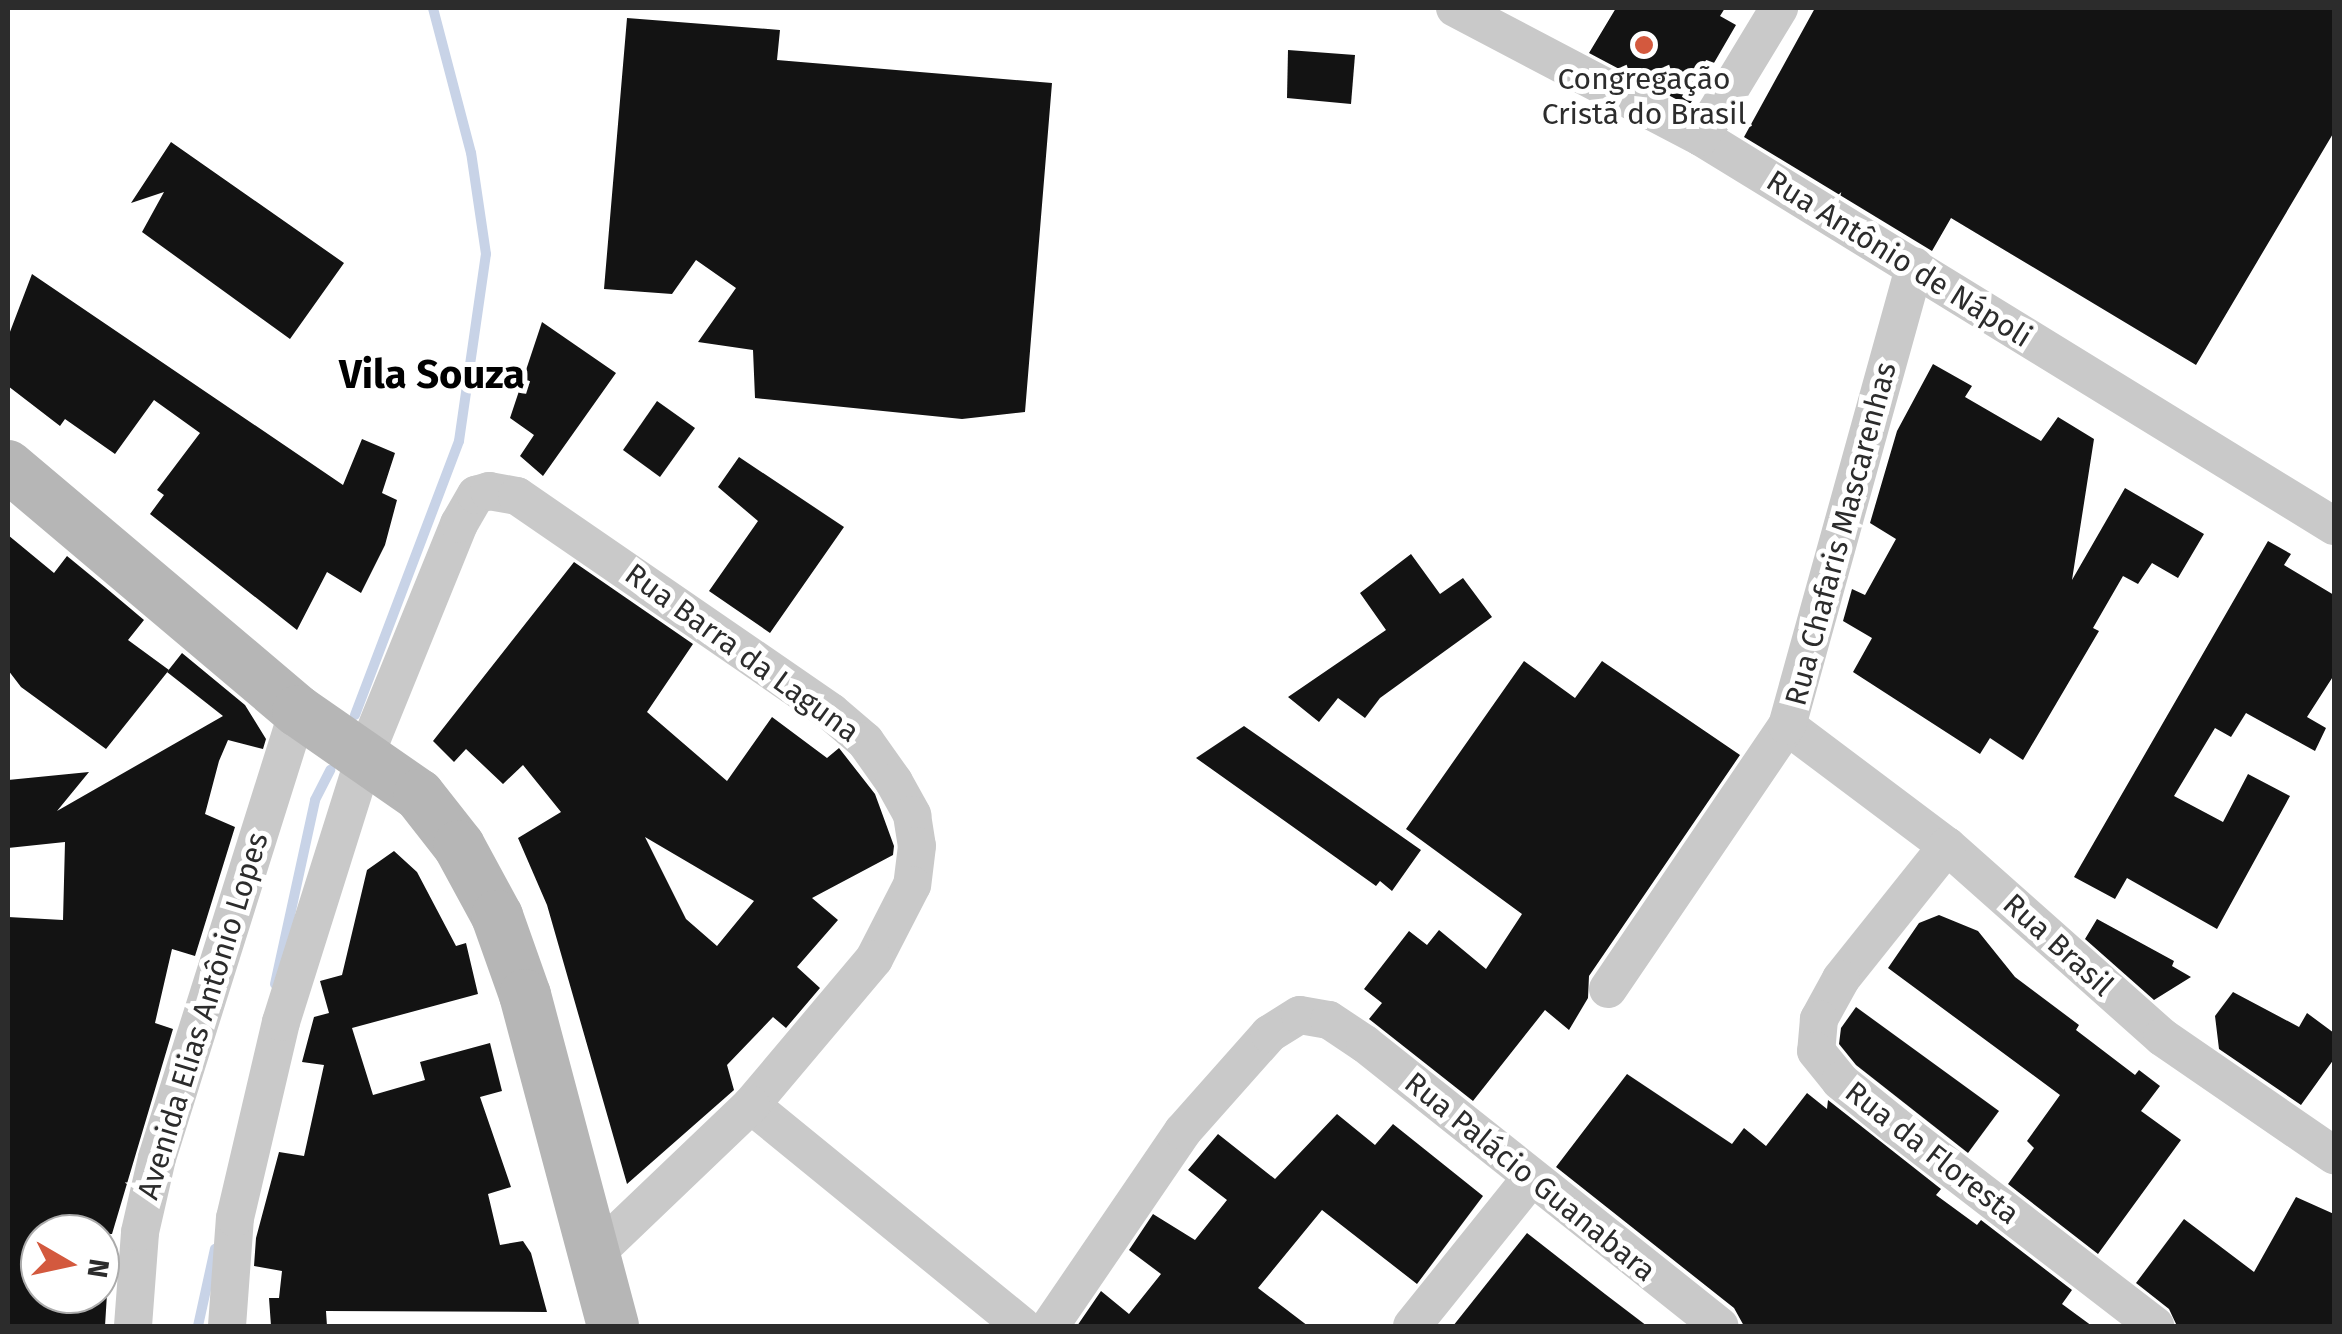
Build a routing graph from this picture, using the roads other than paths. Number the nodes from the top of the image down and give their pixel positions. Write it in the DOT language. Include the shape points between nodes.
graph roads {
  1 [pos="1454,8"];
  2 [pos="1780,8"];
  3 [pos="1700,137"];
  4 [pos="1915,266"];
  5 [pos="8,466"];
  6 [pos="2334,526"];
  7 [pos="298,711"];
  8 [pos="1788,726"];
  9 [pos="364,758"];
  10 [pos="1947,846"];
  11 [pos="1608,989"];
  12 [pos="751,1105"];
  13 [pos="2334,1154"];
  14 [pos="1530,1179"];
  15 [pos="596,1253"];
  16 [pos="133,1326"];
  17 [pos="228,1326"];
  18 [pos="613,1326"];
  19 [pos="1022,1326"];
  20 [pos="1050,1326"];
  21 [pos="1412,1326"];
  22 [pos="1720,1326"];
  23 [pos="2156,1326"];
  1 -- 3 [label="street, Rua Antônio de Nápoli"];
  2 -- 3 [label="street"];
  3 -- 4 [label="street, Rua Antônio de Nápoli"];
  4 -- 6 [label="street, Rua Antônio de Nápoli"];
  4 -- 8 [label="street, Rua Chafaris Mascarenhas"];
  5 -- 7 [label="street"];
  7 -- 9 [label="street"];
  7 -- 16 [label="street, Avenida Elias Antônio Lopes" via="157,1158 140,1232"];
  8 -- 10 [label="street, Rua Brasil"];
  8 -- 11 [label="street, Rua Chafaris Mascarenhas"];
  9 -- 12 [label="street, Rua Barra da Laguna" via="476,495 518,496 865,741 912,815 912,885 874,960"];
  9 -- 15 [label="street" via="419,795 459,846 497,916"];
  9 -- 17 [label="street" via="251,1134 235,1218"];
  10 -- 13 [label="street, Rua Brasil" via="2162,1037"];
  10 -- 23 [label="street, Rua da Floresta" via="1841,980 1818,1019 1816,1051 1868,1104"];
  12 -- 15 [label="street, Rua Barra da Laguna"];
  12 -- 19 [label="street"];
  14 -- 20 [label="street, Rua Palácio Guanabara" via="1340,1026 1300,1016 1269,1034 1142,1184"];
  14 -- 21 [label="street"];
  14 -- 22 [label="street, Rua Palácio Guanabara"];
  15 -- 18 [label="street"];
}
